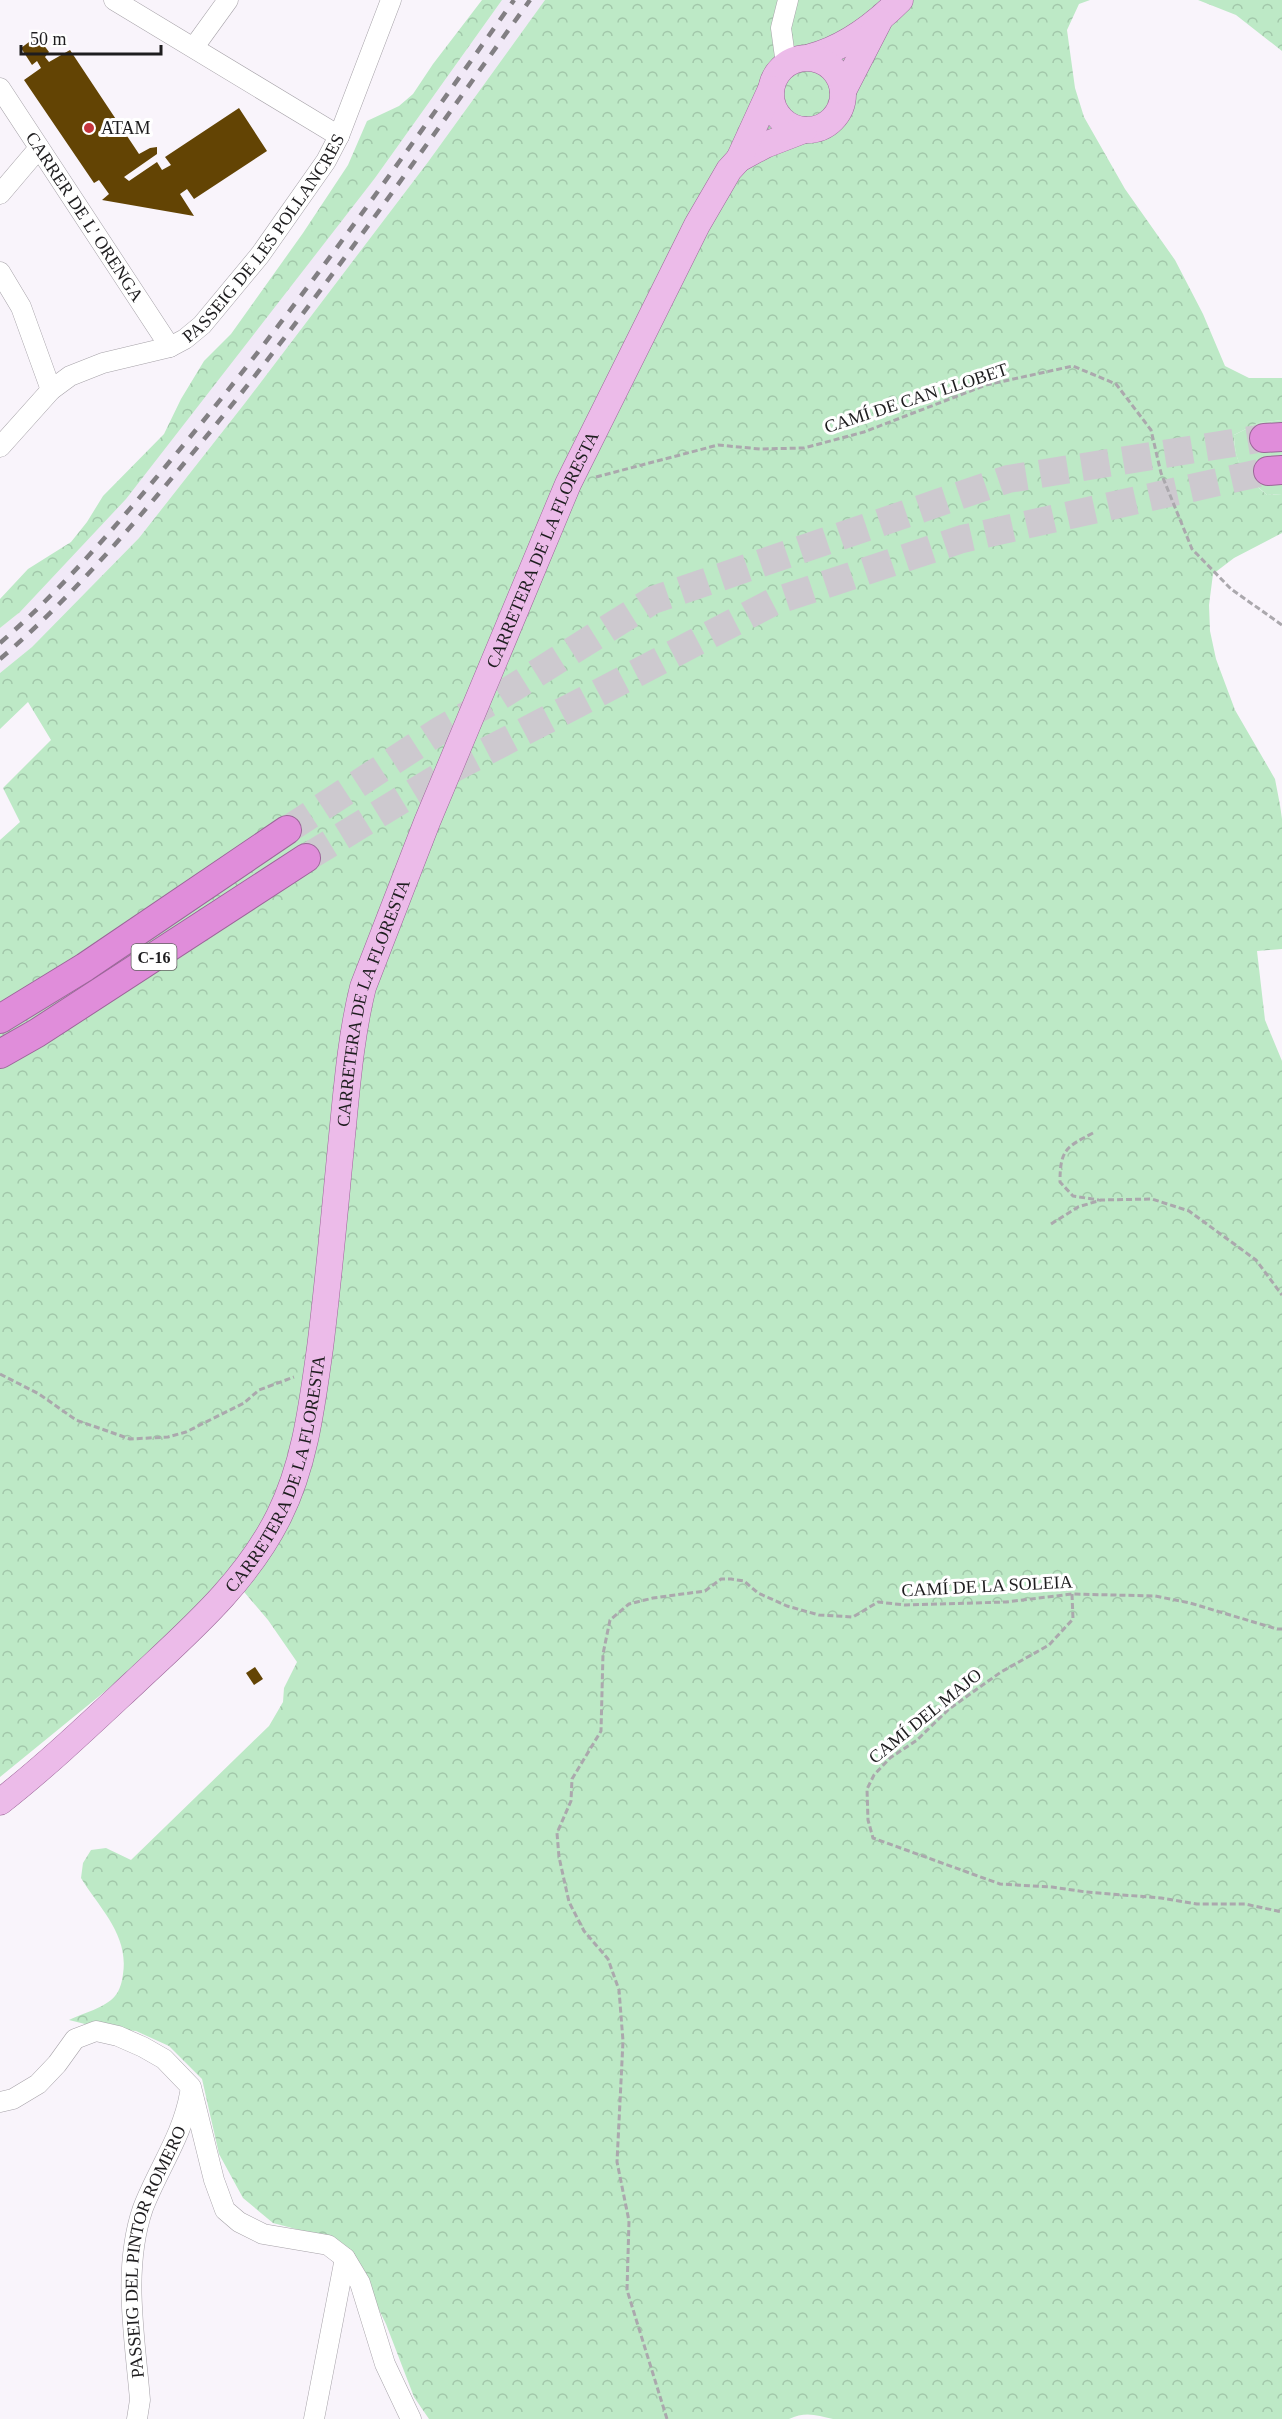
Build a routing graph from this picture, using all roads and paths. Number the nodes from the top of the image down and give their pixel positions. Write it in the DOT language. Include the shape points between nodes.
graph roads {
  1 [pos="114,0"];
  2 [pos="228,0"];
  3 [pos="391,0"];
  4 [pos="788,0"];
  5 [pos="900,0"];
  6 [pos="879,21"];
  7 [pos="194,47"];
  8 [pos="798,60"];
  9 [pos="0,88"];
  10 [pos="771,89"];
  11 [pos="843,91"];
  12 [pos="804,130"];
  13 [pos="339,136"];
  14 [pos="39,148"];
  15 [pos="739,159"];
  16 [pos="0,194"];
  17 [pos="0,272"];
  18 [pos="170,347"];
  19 [pos="51,390"];
  20 [pos="0,447"];
  21 [pos="568,484"];
  22 [pos="1282,625"];
  23 [pos="287,830"];
  24 [pos="306,858"];
  25 [pos="0,1019"];
  26 [pos="0,1054"];
  27 [pos="1093,1133"];
  28 [pos="1101,1200"];
  29 [pos="1051,1224"];
  30 [pos="1282,1295"];
  31 [pos="318,1359"];
  32 [pos="0,1374"];
  33 [pos="1072,1594"];
  34 [pos="1282,1629"];
  35 [pos="0,1802"];
  36 [pos="1282,1912"];
  37 [pos="185,2081"];
  38 [pos="0,2102"];
  39 [pos="345,2258"];
  40 [pos="137,2419"];
  41 [pos="314,2419"];
  42 [pos="411,2419"];
  43 [pos="667,2419"];
  1 -- 7 [label="street"];
  2 -- 7 [label="street"];
  3 -- 13 [label="street, PASSEIG DE LES POLLANCRES"];
  4 -- 8 [label="street" via="781,28"];
  5 -- 6 [label="main road"];
  6 -- 8 [label="main road" via="832,50"];
  6 -- 11 [label="main road"];
  7 -- 13 [label="street"];
  8 -- 10 [label="main road" via="778,72"];
  8 -- 11 [label="main road" via="821,60 839,76"];
  9 -- 14 [label="street, CARRER DE L' ORENGA"];
  10 -- 12 [label="main road" via="773,107 779,117"];
  10 -- 15 [label="main road, CARRETERA DE LA FLORESTA"];
  11 -- 12 [label="main road" via="839,111 832,120 823,127"];
  12 -- 15 [label="main road, CARRETERA DE LA FLORESTA"];
  13 -- 18 [label="street, PASSEIG DE LES POLLANCRES" via="260,255 202,325"];
  14 -- 16 [label="street"];
  14 -- 18 [label="street, CARRER DE L' ORENGA"];
  15 -- 21 [label="main road, CARRETERA DE LA FLORESTA" via="697,225"];
  17 -- 19 [label="street" via="21,307"];
  18 -- 19 [label="street, PASSEIG DE LES POLLANCRES" via="103,363 70,376"];
  19 -- 20 [label="street, PASSEIG DE LES POLLANCRES"];
  21 -- 22 [label="path, CAMÍ DE CAN LLOBET" via="718,445 804,448 864,432 986,386 1073,366 1116,384 1151,430 1161,473 1192,549 1231,589"];
  21 -- 31 [label="main road, CARRETERA DE LA FLORESTA" via="427,822 363,987 344,1112"];
  23 -- 25 [label="highway, C-16" via="85,967"];
  24 -- 26 [label="highway, C-16"];
  27 -- 28 [label="path" via="1071,1144 1060,1160 1060,1182 1073,1196"];
  28 -- 29 [label="path" via="1078,1207"];
  28 -- 30 [label="path" via="1152,1199 1189,1211 1256,1260"];
  31 -- 32 [label="path" via="304,1373 259,1390 244,1403 186,1432 130,1439 76,1420 39,1394"];
  31 -- 35 [label="main road, CARRETERA DE LA FLORESTA" via="297,1472 255,1557 211,1611"];
  33 -- 34 [label="path, CAMÍ DE LA SOLEIA" via="1155,1596"];
  33 -- 36 [label="path, CAMÍ DEL MAJO" via="1073,1619 1048,1645 1001,1672 950,1709 874,1775 867,1789 867,1820 873,1838 1000,1884 1197,1904 1245,1904"];
  33 -- 43 [label="path, CAMÍ DE LA SOLEIA" via="972,1604 878,1602 853,1617 787,1606 758,1593 744,1581 721,1579 705,1591 630,1604 610,1620 603,1654 601,1731 572,1779 571,1802 557,1833 569,1902 584,1931 608,1959 620,1990 623,2042 617,2162 629,2221 627,2290"];
  37 -- 38 [label="street" via="164,2059 143,2047 96,2031 75,2039 38,2084 14,2099"];
  37 -- 39 [label="street" via="225,2210 263,2234 328,2245"];
  37 -- 40 [label="street, PASSEIG DEL PINTOR ROMERO" via="187,2115 144,2207 135,2239 131,2281 140,2400"];
  39 -- 41 [label="street"];
  39 -- 42 [label="street" via="360,2283 385,2364"];
}
